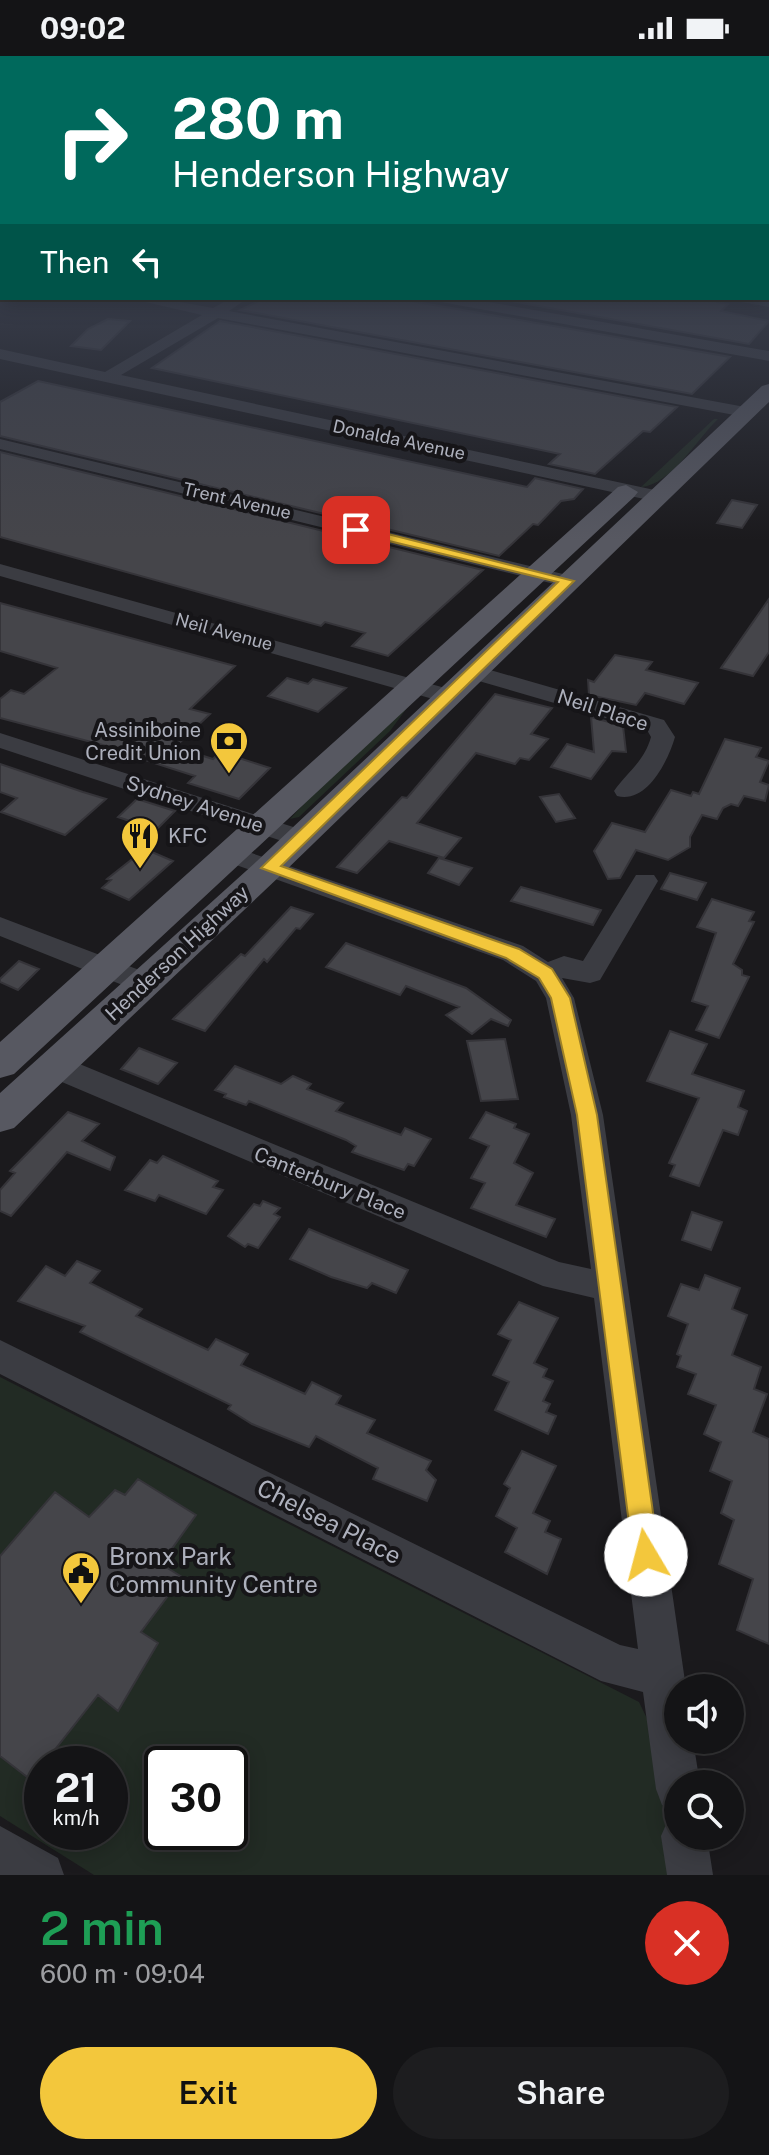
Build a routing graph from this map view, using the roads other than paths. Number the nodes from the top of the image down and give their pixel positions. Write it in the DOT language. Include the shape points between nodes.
graph roads {
  1 [pos="74,370"];
  2 [pos="119,370"];
  3 [pos="518,370"];
  4 [pos="761,370"];
  5 [pos="107,377"];
  6 [pos="769,390"];
  7 [pos="731,410"];
  8 [pos="0,444"];
  9 [pos="643,493"];
  10 [pos="0,570"];
  11 [pos="536,574"];
  12 [pos="567,581"];
  13 [pos="440,661"];
  14 [pos="473,672"];
  15 [pos="415,685"];
  16 [pos="448,696"];
  17 [pos="0,740"];
  18 [pos="626,791"];
  19 [pos="262,825"];
  20 [pos="300,838"];
  21 [pos="231,854"];
  22 [pos="269,868"];
  23 [pos="645,881"];
  24 [pos="0,926"];
  25 [pos="106,967"];
  26 [pos="546,974"];
  27 [pos="145,983"];
  28 [pos="0,1064"];
  29 [pos="54,1066"];
  30 [pos="0,1117"];
  31 [pos="610,1287"];
  32 [pos="0,1356"];
  33 [pos="662,1674"];
  34 [pos="675,1770"];
  35 [pos="0,1849"];
  36 [pos="686,1850"];
  37 [pos="41,1875"];
  38 [pos="690,1875"];
  1 -- 5 [label="street, Donalda Avenue"];
  2 -- 5 [label="street"];
  3 -- 7 [label="street"];
  4 -- 7 [label="main road, Henderson Highway"];
  5 -- 9 [label="street, Donalda Avenue"];
  6 -- 7 [label="main road, Henderson Highway"];
  7 -- 9 [label="main road, Henderson Highway"];
  8 -- 11 [label="street, Trent Avenue"];
  9 -- 11 [label="main road, Henderson Highway"];
  9 -- 12 [label="main road, Henderson Highway"];
  10 -- 15 [label="street, Neil Avenue"];
  11 -- 12 [label="street, Trent Avenue"];
  11 -- 13 [label="main road, Henderson Highway"];
  12 -- 14 [label="main road, Henderson Highway"];
  13 -- 14 [label="main road"];
  13 -- 15 [label="main road, Henderson Highway"];
  14 -- 16 [label="main road, Henderson Highway"];
  14 -- 18 [label="street, Neil Place" via="656,725 663,737 660,752"];
  15 -- 16 [label="street, Neil Avenue"];
  15 -- 19 [label="main road, Henderson Highway"];
  16 -- 20 [label="main road, Henderson Highway"];
  17 -- 19 [label="street, Sydney Avenue"];
  19 -- 20 [label="street, Sydney Avenue"];
  19 -- 21 [label="main road, Henderson Highway"];
  20 -- 22 [label="main road, Henderson Highway"];
  21 -- 22 [label="street"];
  21 -- 25 [label="main road, Henderson Highway"];
  22 -- 26 [label="street" via="513,953"];
  22 -- 27 [label="main road, Henderson Highway"];
  23 -- 26 [label="street" via="590,973 564,966"];
  24 -- 25 [label="street"];
  25 -- 27 [label="street"];
  25 -- 28 [label="main road, Henderson Highway"];
  26 -- 31 [label="street" via="560,998 587,1115"];
  27 -- 29 [label="main road, Henderson Highway"];
  29 -- 30 [label="main road, Henderson Highway"];
  29 -- 31 [label="street, Canterbury Place" via="555,1276"];
  31 -- 33 [label="street"];
  32 -- 33 [label="street, Chelsea Place" via="616,1666"];
  33 -- 34 [label="street"];
  35 -- 37 [label="street"];
  36 -- 38 [label="street"];
}
